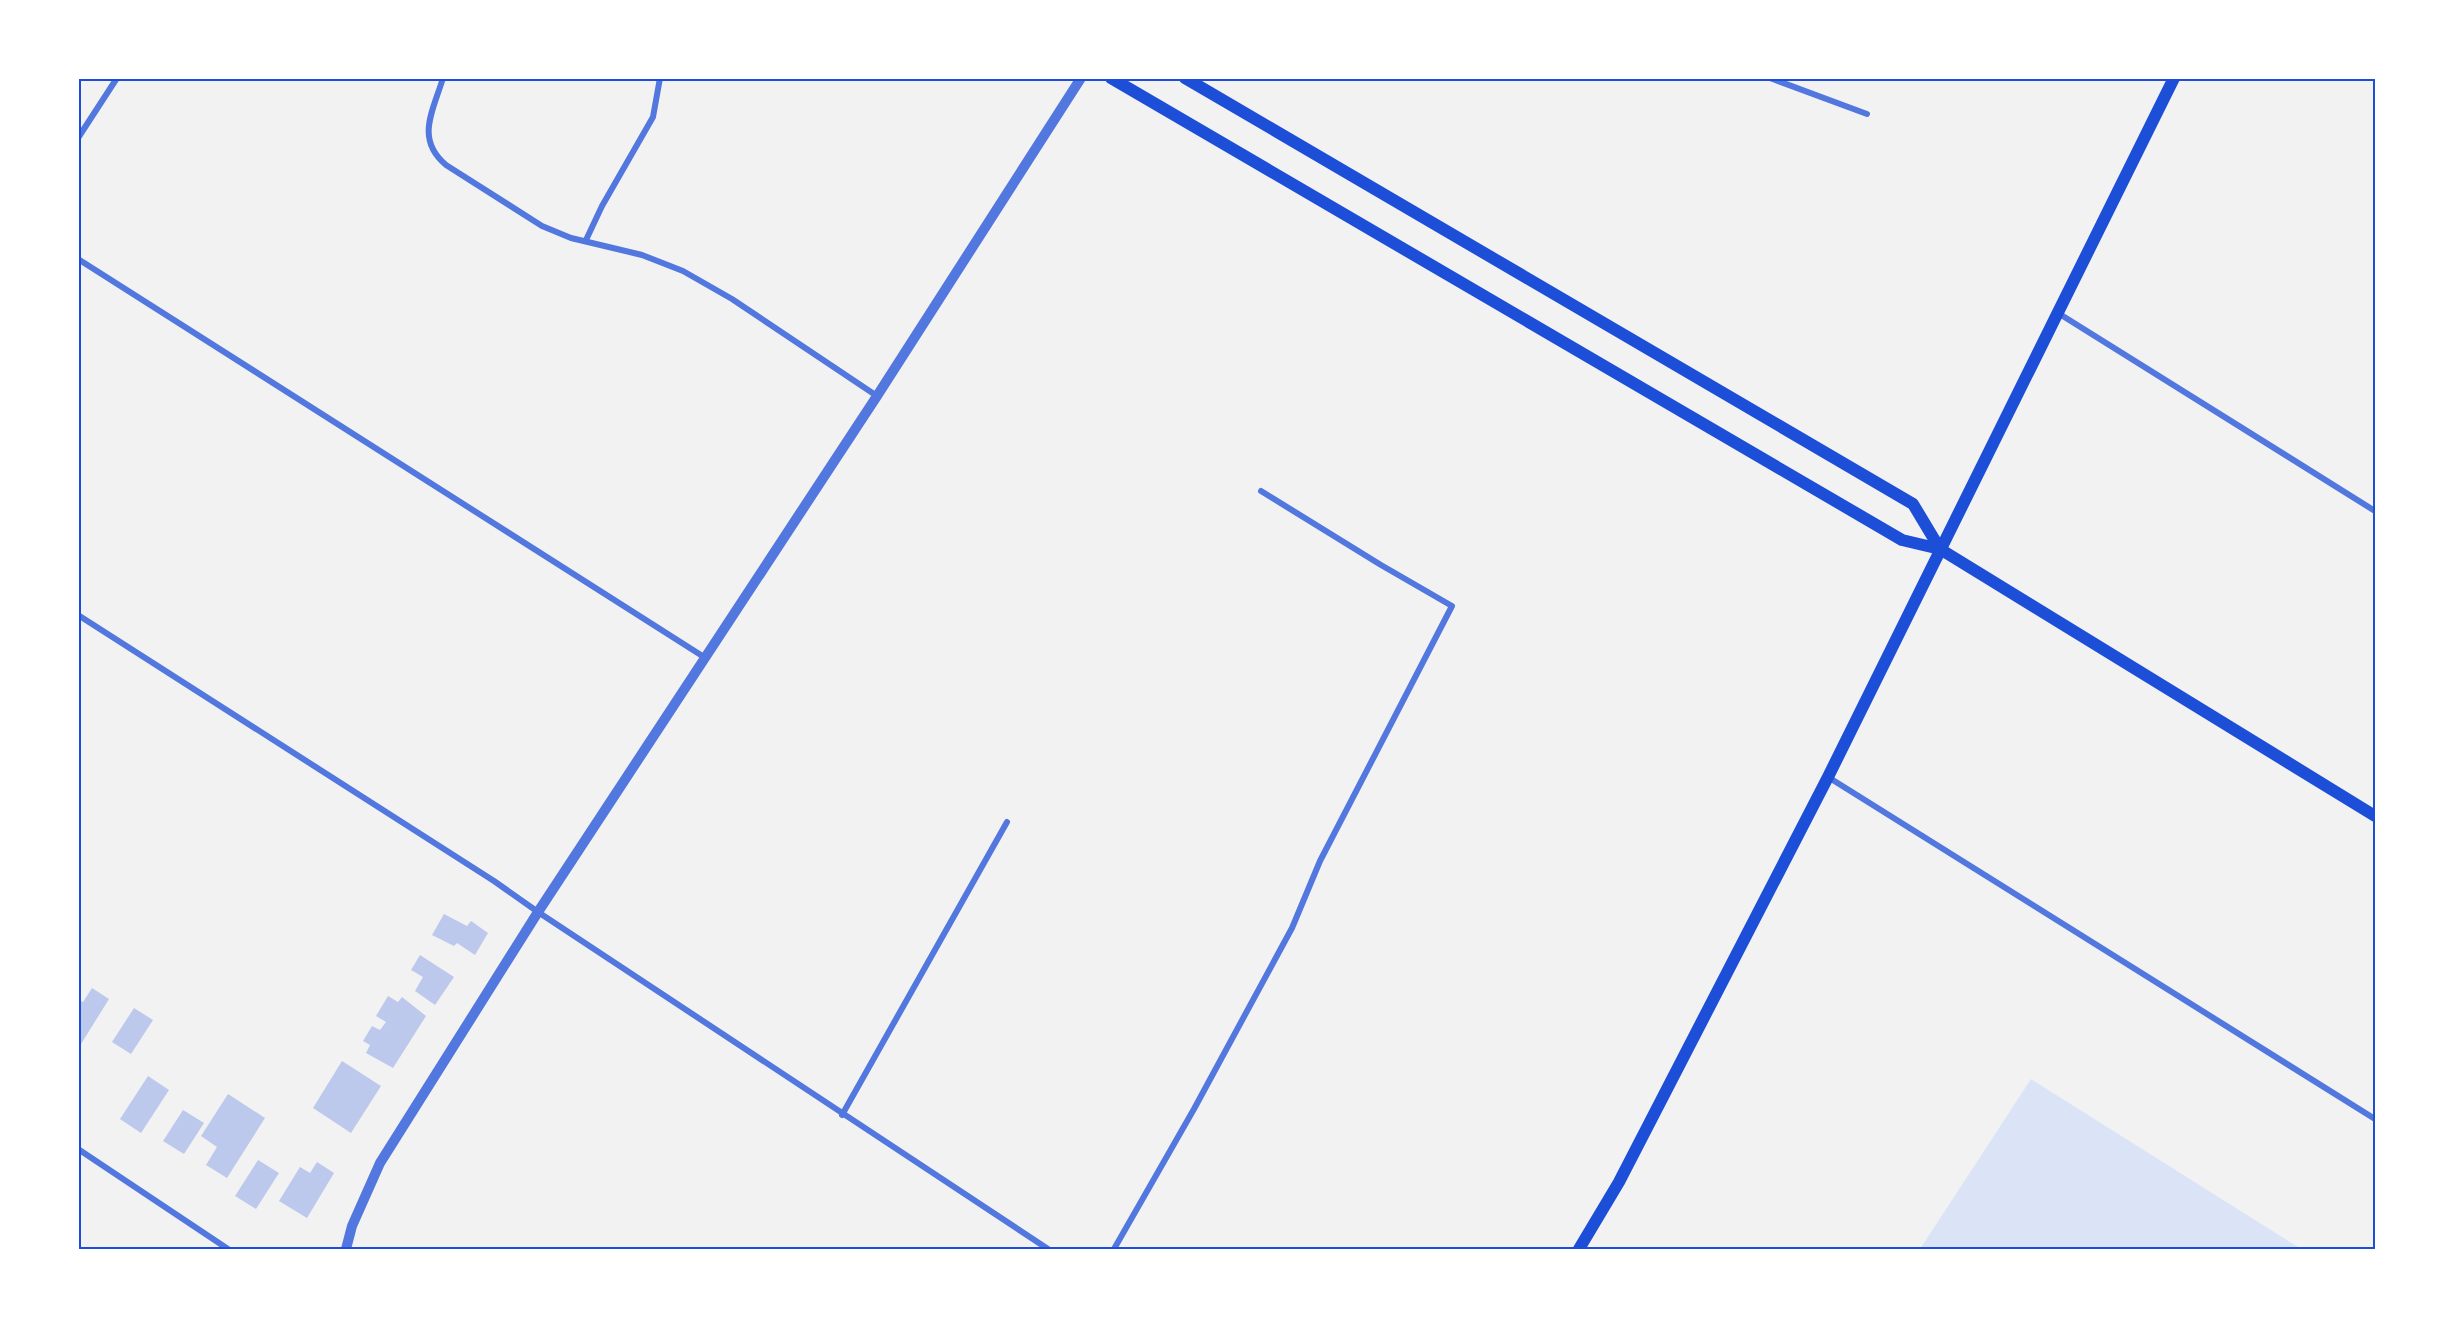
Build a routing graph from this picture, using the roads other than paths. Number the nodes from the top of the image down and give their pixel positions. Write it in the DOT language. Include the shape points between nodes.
graph roads {
  1 [pos="117,78"];
  2 [pos="443,78"];
  3 [pos="660,78"];
  4 [pos="1081,78"];
  5 [pos="1111,78"];
  6 [pos="1185,78"];
  7 [pos="1770,78"];
  8 [pos="2174,78"];
  9 [pos="1867,114"];
  10 [pos="78,138"];
  11 [pos="586,240"];
  12 [pos="78,259"];
  13 [pos="2058,313"];
  14 [pos="877,396"];
  15 [pos="1261,491"];
  16 [pos="2375,511"];
  17 [pos="1940,549"];
  18 [pos="78,615"];
  19 [pos="705,657"];
  20 [pos="1828,777"];
  21 [pos="2375,816"];
  22 [pos="1006,822"];
  23 [pos="538,912"];
  24 [pos="842,1115"];
  25 [pos="2375,1119"];
  26 [pos="78,1149"];
  27 [pos="228,1249"];
  28 [pos="346,1249"];
  29 [pos="1048,1249"];
  30 [pos="1114,1249"];
  31 [pos="1579,1249"];
  1 -- 10 [label="street"];
  2 -- 11 [label="street" via="428,125 434,155 542,226"];
  3 -- 11 [label="street" via="653,117"];
  4 -- 14 [label="street"];
  5 -- 17 [label="main road" via="1902,540"];
  6 -- 17 [label="main road" via="1913,504"];
  7 -- 9 [label="street"];
  8 -- 13 [label="main road"];
  11 -- 14 [label="street" via="683,271 732,299"];
  12 -- 19 [label="street"];
  13 -- 16 [label="street"];
  13 -- 17 [label="main road"];
  14 -- 19 [label="street"];
  15 -- 30 [label="street" via="1452,606 1320,861 1292,928"];
  17 -- 20 [label="main road"];
  17 -- 21 [label="main road"];
  18 -- 23 [label="street"];
  19 -- 23 [label="street"];
  20 -- 25 [label="street"];
  20 -- 31 [label="main road" via="1619,1182"];
  22 -- 24 [label="street"];
  23 -- 24 [label="street"];
  23 -- 28 [label="street" via="380,1163"];
  24 -- 29 [label="street"];
  26 -- 27 [label="street"];
}
